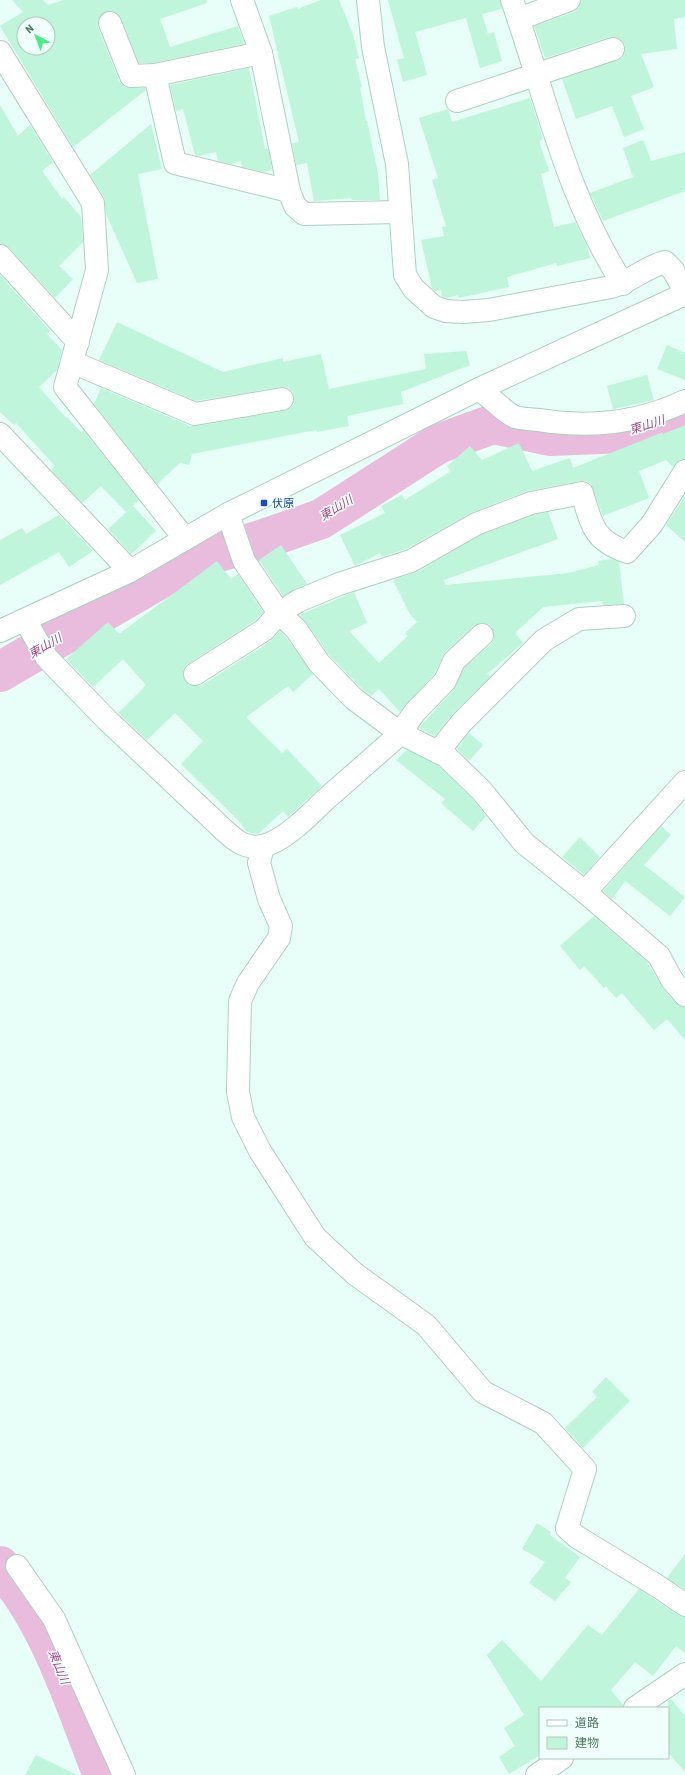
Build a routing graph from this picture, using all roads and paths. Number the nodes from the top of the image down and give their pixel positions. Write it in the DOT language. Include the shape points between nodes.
graph roads {
  1 [pos="242,0"];
  2 [pos="368,0"];
  3 [pos="569,0"];
  4 [pos="515,9"];
  5 [pos="110,22"];
  6 [pos="613,49"];
  7 [pos="0,52"];
  8 [pos="262,53"];
  9 [pos="535,74"];
  10 [pos="155,75"];
  11 [pos="457,101"];
  12 [pos="289,190"];
  13 [pos="399,212"];
  14 [pos="0,256"];
  15 [pos="623,284"];
  16 [pos="685,292"];
  17 [pos="75,352"];
  18 [pos="479,388"];
  19 [pos="282,399"];
  20 [pos="685,402"];
  21 [pos="0,434"];
  22 [pos="682,482"];
  23 [pos="228,514"];
  24 [pos="185,539"];
  25 [pos="130,571"];
  26 [pos="279,613"];
  27 [pos="624,616"];
  28 [pos="25,620"];
  29 [pos="0,631"];
  30 [pos="482,635"];
  31 [pos="195,674"];
  32 [pos="400,734"];
  33 [pos="438,752"];
  34 [pos="685,782"];
  35 [pos="263,846"];
  36 [pos="585,892"];
  37 [pos="685,995"];
  38 [pos="17,1566"];
  39 [pos="685,1605"];
  40 [pos="685,1674"];
  41 [pos="636,1707"];
  42 [pos="561,1759"];
  43 [pos="124,1775"];
  44 [pos="537,1775"];
  1 -- 8 [label="street"];
  2 -- 13 [label="street" via="373,47 397,164"];
  3 -- 4 [label="street"];
  4 -- 9 [label="street"];
  5 -- 10 [label="street" via="131,76"];
  6 -- 9 [label="street"];
  7 -- 17 [label="street" via="93,203 97,270"];
  8 -- 10 [label="street"];
  8 -- 12 [label="street"];
  9 -- 11 [label="street"];
  9 -- 15 [label="street" via="576,190 593,230"];
  10 -- 12 [label="street" via="175,163"];
  12 -- 13 [label="street" via="295,206 304,214"];
  13 -- 15 [label="street" via="405,275 422,298 434,307 446,311 490,310"];
  14 -- 17 [label="street"];
  15 -- 16 [label="street" via="653,265 665,262 673,270"];
  16 -- 18 [label="street"];
  17 -- 19 [label="street" via="195,414"];
  17 -- 24 [label="street" via="65,387"];
  18 -- 20 [label="street" via="515,416 552,422 619,422"];
  18 -- 23 [label="street"];
  21 -- 25 [label="street"];
  22 -- 26 [label="street" via="652,524 627,552 610,546 598,536 582,493 531,503 476,524 411,561 339,584 298,601"];
  23 -- 24 [label="street"];
  23 -- 26 [label="street" via="244,561"];
  24 -- 25 [label="street"];
  25 -- 28 [label="street"];
  26 -- 31 [label="street" via="264,630"];
  26 -- 32 [label="street" via="296,629 319,663 354,699"];
  27 -- 33 [label="street" via="579,619 544,640 462,722"];
  28 -- 29 [label="street"];
  28 -- 35 [label="street" via="47,658 107,720 238,843 247,847"];
  30 -- 32 [label="street" via="454,662 445,681 415,712"];
  32 -- 33 [label="street"];
  32 -- 35 [label="street" via="297,825 275,842"];
  33 -- 36 [label="street" via="446,756 482,790 524,844"];
  34 -- 36 [label="street"];
  35 -- 39 [label="street" via="259,863 268,899 281,926 280,938 248,983 240,1001 238,1092 243,1117 260,1151 315,1237 355,1274 426,1325 483,1392 543,1423 585,1469 567,1528 577,1538"];
  36 -- 37 [label="street" via="659,956 672,980"];
  38 -- 43 [label="street" via="54,1619"];
  40 -- 41 [label="street"];
  42 -- 44 [label="street"];
}
